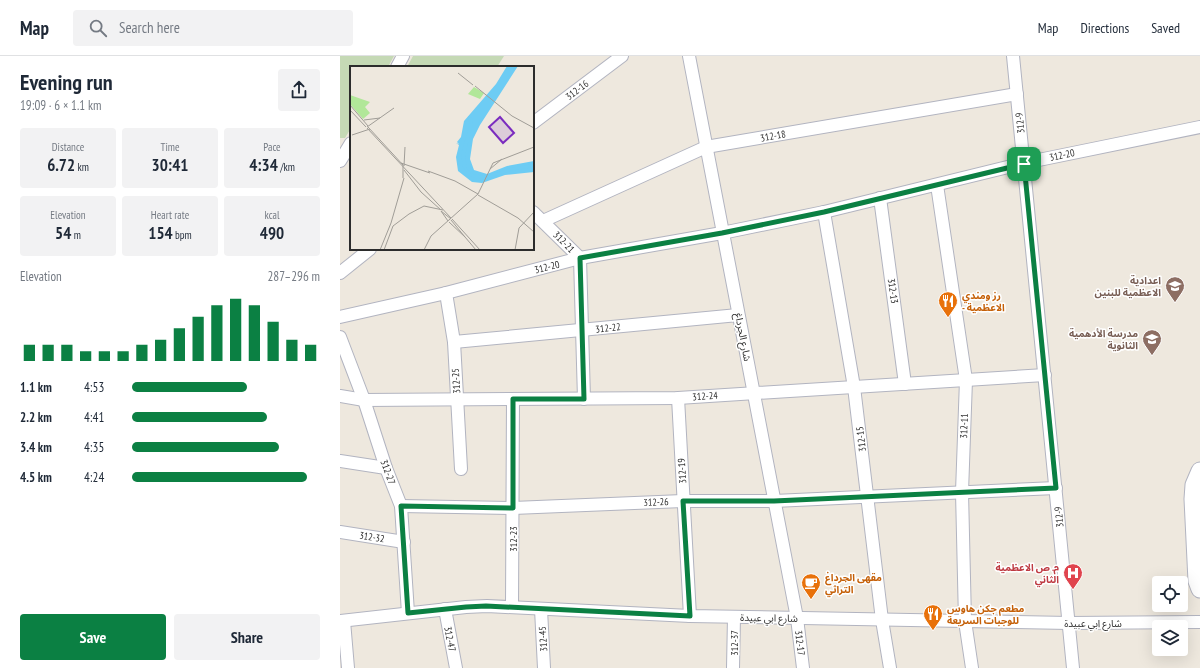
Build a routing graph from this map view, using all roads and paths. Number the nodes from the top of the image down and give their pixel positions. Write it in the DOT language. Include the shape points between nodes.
graph roads {
  1 [pos="403,56"];
  2 [pos="622,56"];
  3 [pos="689,56"];
  4 [pos="1013,56"];
  5 [pos="398,66"];
  6 [pos="1017,94"];
  7 [pos="534,122"];
  8 [pos="1200,126"];
  9 [pos="350,144"];
  10 [pos="706,147"];
  11 [pos="341,157"];
  12 [pos="1024,164"];
  13 [pos="937,185"];
  14 [pos="880,198"];
  15 [pos="824,212"];
  16 [pos="534,213"];
  17 [pos="543,222"];
  18 [pos="722,233"];
  19 [pos="369,250"];
  20 [pos="580,258"];
  21 [pos="340,273"];
  22 [pos="446,293"];
  23 [pos="738,315"];
  24 [pos="340,317"];
  25 [pos="581,330"];
  26 [pos="340,337"];
  27 [pos="454,342"];
  28 [pos="1045,375"];
  29 [pos="966,380"];
  30 [pos="905,384"];
  31 [pos="854,387"];
  32 [pos="754,393"];
  33 [pos="340,396"];
  34 [pos="678,398"];
  35 [pos="513,399"];
  36 [pos="584,399"];
  37 [pos="364,400"];
  38 [pos="457,400"];
  39 [pos="340,461"];
  40 [pos="386,468"];
  41 [pos="461,469"];
  42 [pos="1200,471"];
  43 [pos="1056,488"];
  44 [pos="962,492"];
  45 [pos="868,497"];
  46 [pos="683,501"];
  47 [pos="774,501"];
  48 [pos="401,506"];
  49 [pos="513,508"];
  50 [pos="340,532"];
  51 [pos="404,542"];
  52 [pos="1200,589"];
  53 [pos="512,607"];
  54 [pos="445,609"];
  55 [pos="541,609"];
  56 [pos="408,613"];
  57 [pos="690,616"];
  58 [pos="734,617"];
  59 [pos="797,618"];
  60 [pos="882,620"];
  61 [pos="342,621"];
  62 [pos="965,621"];
  63 [pos="1200,622"];
  64 [pos="1069,623"];
  65 [pos="348,668"];
  66 [pos="456,668"];
  67 [pos="544,668"];
  68 [pos="734,668"];
  69 [pos="803,668"];
  70 [pos="890,668"];
  71 [pos="972,668"];
  72 [pos="1073,668"];
  1 -- 5 [label="street"];
  2 -- 7 [label="street, 312-16"];
  3 -- 10 [label="street, شارع الجرداغ"];
  4 -- 6 [label="street, 312-9"];
  6 -- 10 [label="street, 312-18"];
  6 -- 12 [label="street, 312-9"];
  8 -- 12 [label="street, 312-20"];
  9 -- 11 [label="street"];
  10 -- 17 [label="street, 312-18"];
  10 -- 18 [label="street, شارع الجرداغ"];
  12 -- 13 [label="street, 312-20"];
  12 -- 28 [label="street, 312-9"];
  13 -- 14 [label="street, 312-20"];
  13 -- 29 [label="street, 312-11"];
  14 -- 15 [label="street, 312-20"];
  14 -- 30 [label="street, 312-13"];
  15 -- 18 [label="street, 312-20"];
  15 -- 31 [label="street, 312-15"];
  16 -- 17 [label="street, 312-21"];
  17 -- 20 [label="street, 312-21"];
  18 -- 20 [label="street, 312-20"];
  18 -- 23 [label="street, شارع الجرداغ"];
  19 -- 21 [label="street"];
  20 -- 22 [label="street, 312-20"];
  20 -- 25 [label="street, 312-21"];
  22 -- 24 [label="street, 312-20"];
  22 -- 27 [label="street, 312-25"];
  23 -- 25 [label="street, 312-22"];
  23 -- 32 [label="street, شارع الجرداغ"];
  25 -- 27 [label="street, 312-22"];
  25 -- 36 [label="street, 312-21"];
  26 -- 37 [label="street, 312-27"];
  27 -- 38 [label="street, 312-25"];
  28 -- 29 [label="street, 312-24"];
  28 -- 43 [label="street, 312-9"];
  29 -- 30 [label="street, 312-24"];
  29 -- 44 [label="street, 312-11"];
  30 -- 31 [label="street, 312-24"];
  31 -- 32 [label="street, 312-24"];
  31 -- 45 [label="street, 312-15"];
  32 -- 34 [label="street, 312-24"];
  32 -- 47 [label="street, شارع الجرداغ"];
  33 -- 37 [label="street, 312-24"];
  34 -- 36 [label="street, 312-24"];
  34 -- 46 [label="street, 312-19"];
  35 -- 36 [label="street, 312-24"];
  35 -- 38 [label="street, 312-24"];
  35 -- 49 [label="street, 312-23"];
  37 -- 38 [label="street, 312-24"];
  37 -- 40 [label="street, 312-27"];
  38 -- 41 [label="street, 312-25"];
  39 -- 40 [label="street"];
  40 -- 48 [label="street, 312-27"];
  42 -- 52 [label="street" via="1194,485 1193,499 1197,581"];
  43 -- 44 [label="street, 312-26"];
  43 -- 64 [label="street, 312-9"];
  44 -- 45 [label="street, 312-26"];
  44 -- 62 [label="street, 312-11"];
  45 -- 47 [label="street, 312-26"];
  45 -- 60 [label="street, 312-15"];
  46 -- 47 [label="street, 312-26"];
  46 -- 49 [label="street, 312-26"];
  46 -- 57 [label="street, 312-19"];
  47 -- 59 [label="street, شارع الجرداغ"];
  48 -- 49 [label="street, 312-26"];
  48 -- 51 [label="street, 312-27"];
  49 -- 53 [label="street, 312-23"];
  50 -- 51 [label="street, 312-32"];
  51 -- 56 [label="street, 312-27"];
  53 -- 54 [label="street, شارع ابي عبيدة"];
  53 -- 55 [label="street, شارع ابي عبيدة"];
  54 -- 56 [label="street, شارع ابي عبيدة"];
  54 -- 66 [label="street, 312-47"];
  55 -- 57 [label="street, شارع ابي عبيدة"];
  55 -- 67 [label="street, 312-45"];
  56 -- 61 [label="street, شارع ابي عبيدة"];
  57 -- 58 [label="street, شارع ابي عبيدة"];
  58 -- 59 [label="street, شارع ابي عبيدة"];
  58 -- 68 [label="street, 312-37"];
  59 -- 60 [label="street, شارع ابي عبيدة"];
  59 -- 69 [label="street, 312-17"];
  60 -- 62 [label="street, شارع ابي عبيدة"];
  60 -- 70 [label="street, 312-15"];
  61 -- 65 [label="street"];
  62 -- 64 [label="street, شارع ابي عبيدة"];
  62 -- 71 [label="street, 312-11"];
  63 -- 64 [label="street, شارع ابي عبيدة"];
  64 -- 72 [label="street, 312-9"];
}
